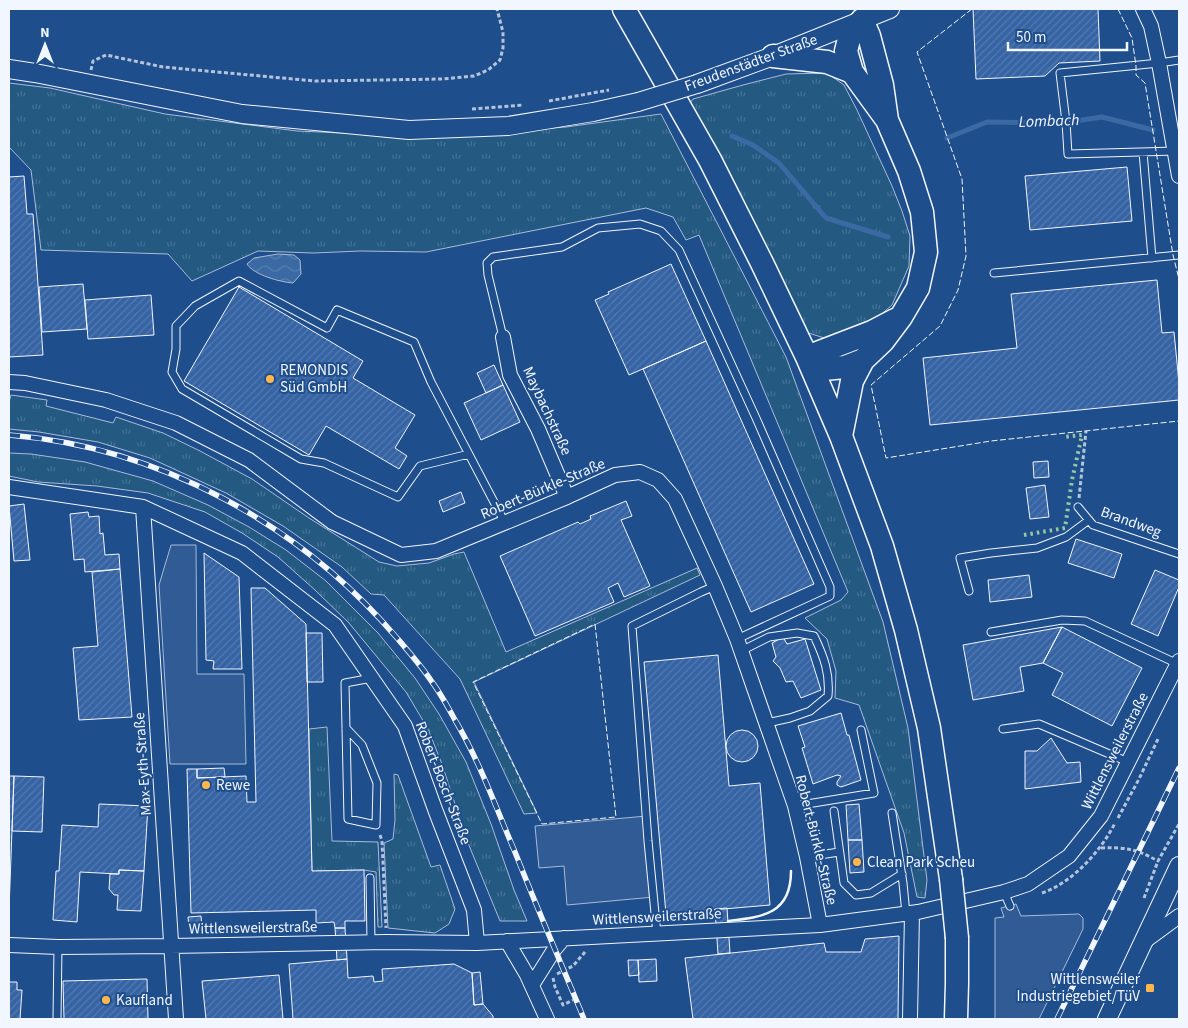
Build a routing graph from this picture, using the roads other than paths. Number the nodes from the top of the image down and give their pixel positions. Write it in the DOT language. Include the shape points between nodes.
graph roads {
  1 [pos="624,9"];
  2 [pos="890,9"];
  3 [pos="1142,9"];
  4 [pos="1152,9"];
  5 [pos="862,20"];
  6 [pos="1151,26"];
  7 [pos="773,56"];
  8 [pos="1179,60"];
  9 [pos="1159,64"];
  10 [pos="9,69"];
  11 [pos="852,72"];
  12 [pos="887,120"];
  13 [pos="1177,151"];
  14 [pos="1143,152"];
  15 [pos="1179,176"];
  16 [pos="1179,254"];
  17 [pos="1152,258"];
  18 [pos="994,273"];
  19 [pos="901,317"];
  20 [pos="504,337"];
  21 [pos="863,360"];
  22 [pos="810,363"];
  23 [pos="9,382"];
  24 [pos="841,436"];
  25 [pos="469,454"];
  26 [pos="9,487"];
  27 [pos="568,496"];
  28 [pos="143,506"];
  29 [pos="1078,507"];
  30 [pos="1088,520"];
  31 [pos="505,523"];
  32 [pos="1179,554"];
  33 [pos="715,586"];
  34 [pos="968,591"];
  35 [pos="991,632"];
  36 [pos="739,645"];
  37 [pos="1178,662"];
  38 [pos="372,678"];
  39 [pos="767,723"];
  40 [pos="346,728"];
  41 [pos="1003,729"];
  42 [pos="861,730"];
  43 [pos="1128,762"];
  44 [pos="795,806"];
  45 [pos="834,812"];
  46 [pos="892,813"];
  47 [pos="839,852"];
  48 [pos="807,857"];
  49 [pos="1179,866"];
  50 [pos="902,874"];
  51 [pos="370,878"];
  52 [pos="1004,892"];
  53 [pos="1010,906"];
  54 [pos="909,913"];
  55 [pos="1179,916"];
  56 [pos="820,925"];
  57 [pos="657,934"];
  58 [pos="564,938"];
  59 [pos="507,941"];
  60 [pos="1145,941"];
  61 [pos="371,942"];
  62 [pos="477,942"];
  63 [pos="9,945"];
  64 [pos="170,946"];
  65 [pos="58,947"];
  66 [pos="532,985"];
  67 [pos="57,1019"];
  68 [pos="176,1019"];
  69 [pos="547,1019"];
  70 [pos="910,1019"];
  71 [pos="956,1019"];
  72 [pos="1107,1019"];
  1 -- 22 [label="main road" via="710,160"];
  2 -- 5 [label="street, Freudenstädter Straße"];
  3 -- 6 [label="street"];
  4 -- 6 [label="street"];
  5 -- 7 [label="street, Freudenstädter Straße"];
  5 -- 11 [label="main road" via="850,35 846,51"];
  5 -- 12 [label="main road" via="882,85"];
  6 -- 9 [label="street"];
  7 -- 10 [label="street, Freudenstädter Straße, bridge" via="697,84 593,112 508,126 410,130 242,114"];
  7 -- 11 [label="main road" via="828,62"];
  8 -- 9 [label="lane"];
  9 -- 13 [label="street"];
  9 -- 14 [label="lane" via="1060,73 1068,154"];
  11 -- 12 [label="main road"];
  12 -- 19 [label="main road" via="922,212 926,252 918,288"];
  13 -- 14 [label="lane"];
  13 -- 15 [label="street"];
  14 -- 17 [label="lane"];
  16 -- 17 [label="lane"];
  17 -- 18 [label="lane"];
  19 -- 21 [label="main road"];
  19 -- 22 [label="main road"];
  20 -- 27 [label="street, Maybachstraße" via="510,375"];
  20 -- 36 [label="lane" via="488,275 487,263 494,257 562,247 598,228 640,224 661,230 679,250 830,587 830,596"];
  21 -- 22 [label="main road" via="845,367"];
  21 -- 24 [label="main road" via="852,381"];
  22 -- 24 [label="main road"];
  23 -- 31 [label="street, Robert-Bürkle-Straße" via="106,400 176,423 249,460 332,522 401,555 436,551"];
  24 -- 71 [label="main road, bridge" via="882,546 929,728 957,938"];
  25 -- 25 [label="lane" via="420,466 398,497 324,463 301,459 182,390 172,372 176,326 195,306 239,281 327,328 337,310 414,342"];
  25 -- 31 [label="lane"];
  26 -- 28 [label="street, Robert-Bosch-Straße"];
  27 -- 31 [label="street, Robert-Bürkle-Straße"];
  27 -- 33 [label="street, Robert-Bürkle-Straße" via="615,475 640,472 658,480 675,500"];
  28 -- 38 [label="street, Robert-Bosch-Straße" via="242,553 335,625"];
  28 -- 64 [label="street, Max-Eyth-Straße"];
  29 -- 30 [label="lane, Brandweg"];
  30 -- 32 [label="lane, Brandweg" via="1093,525"];
  30 -- 34 [label="lane" via="1066,537 1037,548 960,558"];
  33 -- 36 [label="street, Robert-Bürkle-Straße"];
  33 -- 57 [label="lane" via="632,626"];
  35 -- 37 [label="lane" via="1062,620 1085,621"];
  36 -- 39 [label="street, Robert-Bürkle-Straße"];
  36 -- 39 [label="lane" via="797,633 814,636 822,653 829,681 828,696 810,711"];
  37 -- 43 [label="street, Wittlensweilerstraße"];
  38 -- 40 [label="lane" via="345,683"];
  38 -- 62 [label="street, Robert-Bosch-Straße" via="406,726 474,910"];
  39 -- 44 [label="street, Robert-Bürkle-Straße"];
  40 -- 40 [label="lane" via="348,819 376,825 378,783 362,745"];
  41 -- 43 [label="lane" via="1039,724"];
  42 -- 44 [label="lane" via="874,793"];
  43 -- 52 [label="street, Wittlensweilerstraße" via="1101,816 1070,856 1028,884"];
  44 -- 48 [label="street, Robert-Bürkle-Straße"];
  45 -- 47 [label="lane"];
  46 -- 50 [label="lane"];
  47 -- 48 [label="lane"];
  47 -- 50 [label="lane" via="844,883 856,895 871,893"];
  48 -- 56 [label="street, Robert-Bürkle-Straße"];
  49 -- 60 [label="street"];
  50 -- 54 [label="lane"];
  51 -- 61 [label="lane"];
  52 -- 53 [label="lane"];
  52 -- 54 [label="street, Wittlensweilerstraße"];
  54 -- 56 [label="street, Wittlensweilerstraße"];
  54 -- 70 [label="street"];
  55 -- 60 [label="street"];
  56 -- 57 [label="street, Wittlensweilerstraße"];
  57 -- 58 [label="street, Wittlensweilerstraße"];
  58 -- 59 [label="street, Wittlensweilerstraße"];
  58 -- 66 [label="street"];
  59 -- 62 [label="street, Wittlensweilerstraße"];
  59 -- 66 [label="street"];
  60 -- 72 [label="street"];
  61 -- 62 [label="street, Wittlensweilerstraße"];
  61 -- 64 [label="street, Wittlensweilerstraße"];
  63 -- 65 [label="street, Wittlensweilerstraße"];
  64 -- 65 [label="street, Wittlensweilerstraße"];
  64 -- 68 [label="street, Max-Eyth-Straße"];
  65 -- 67 [label="lane"];
  66 -- 69 [label="street"];
}
